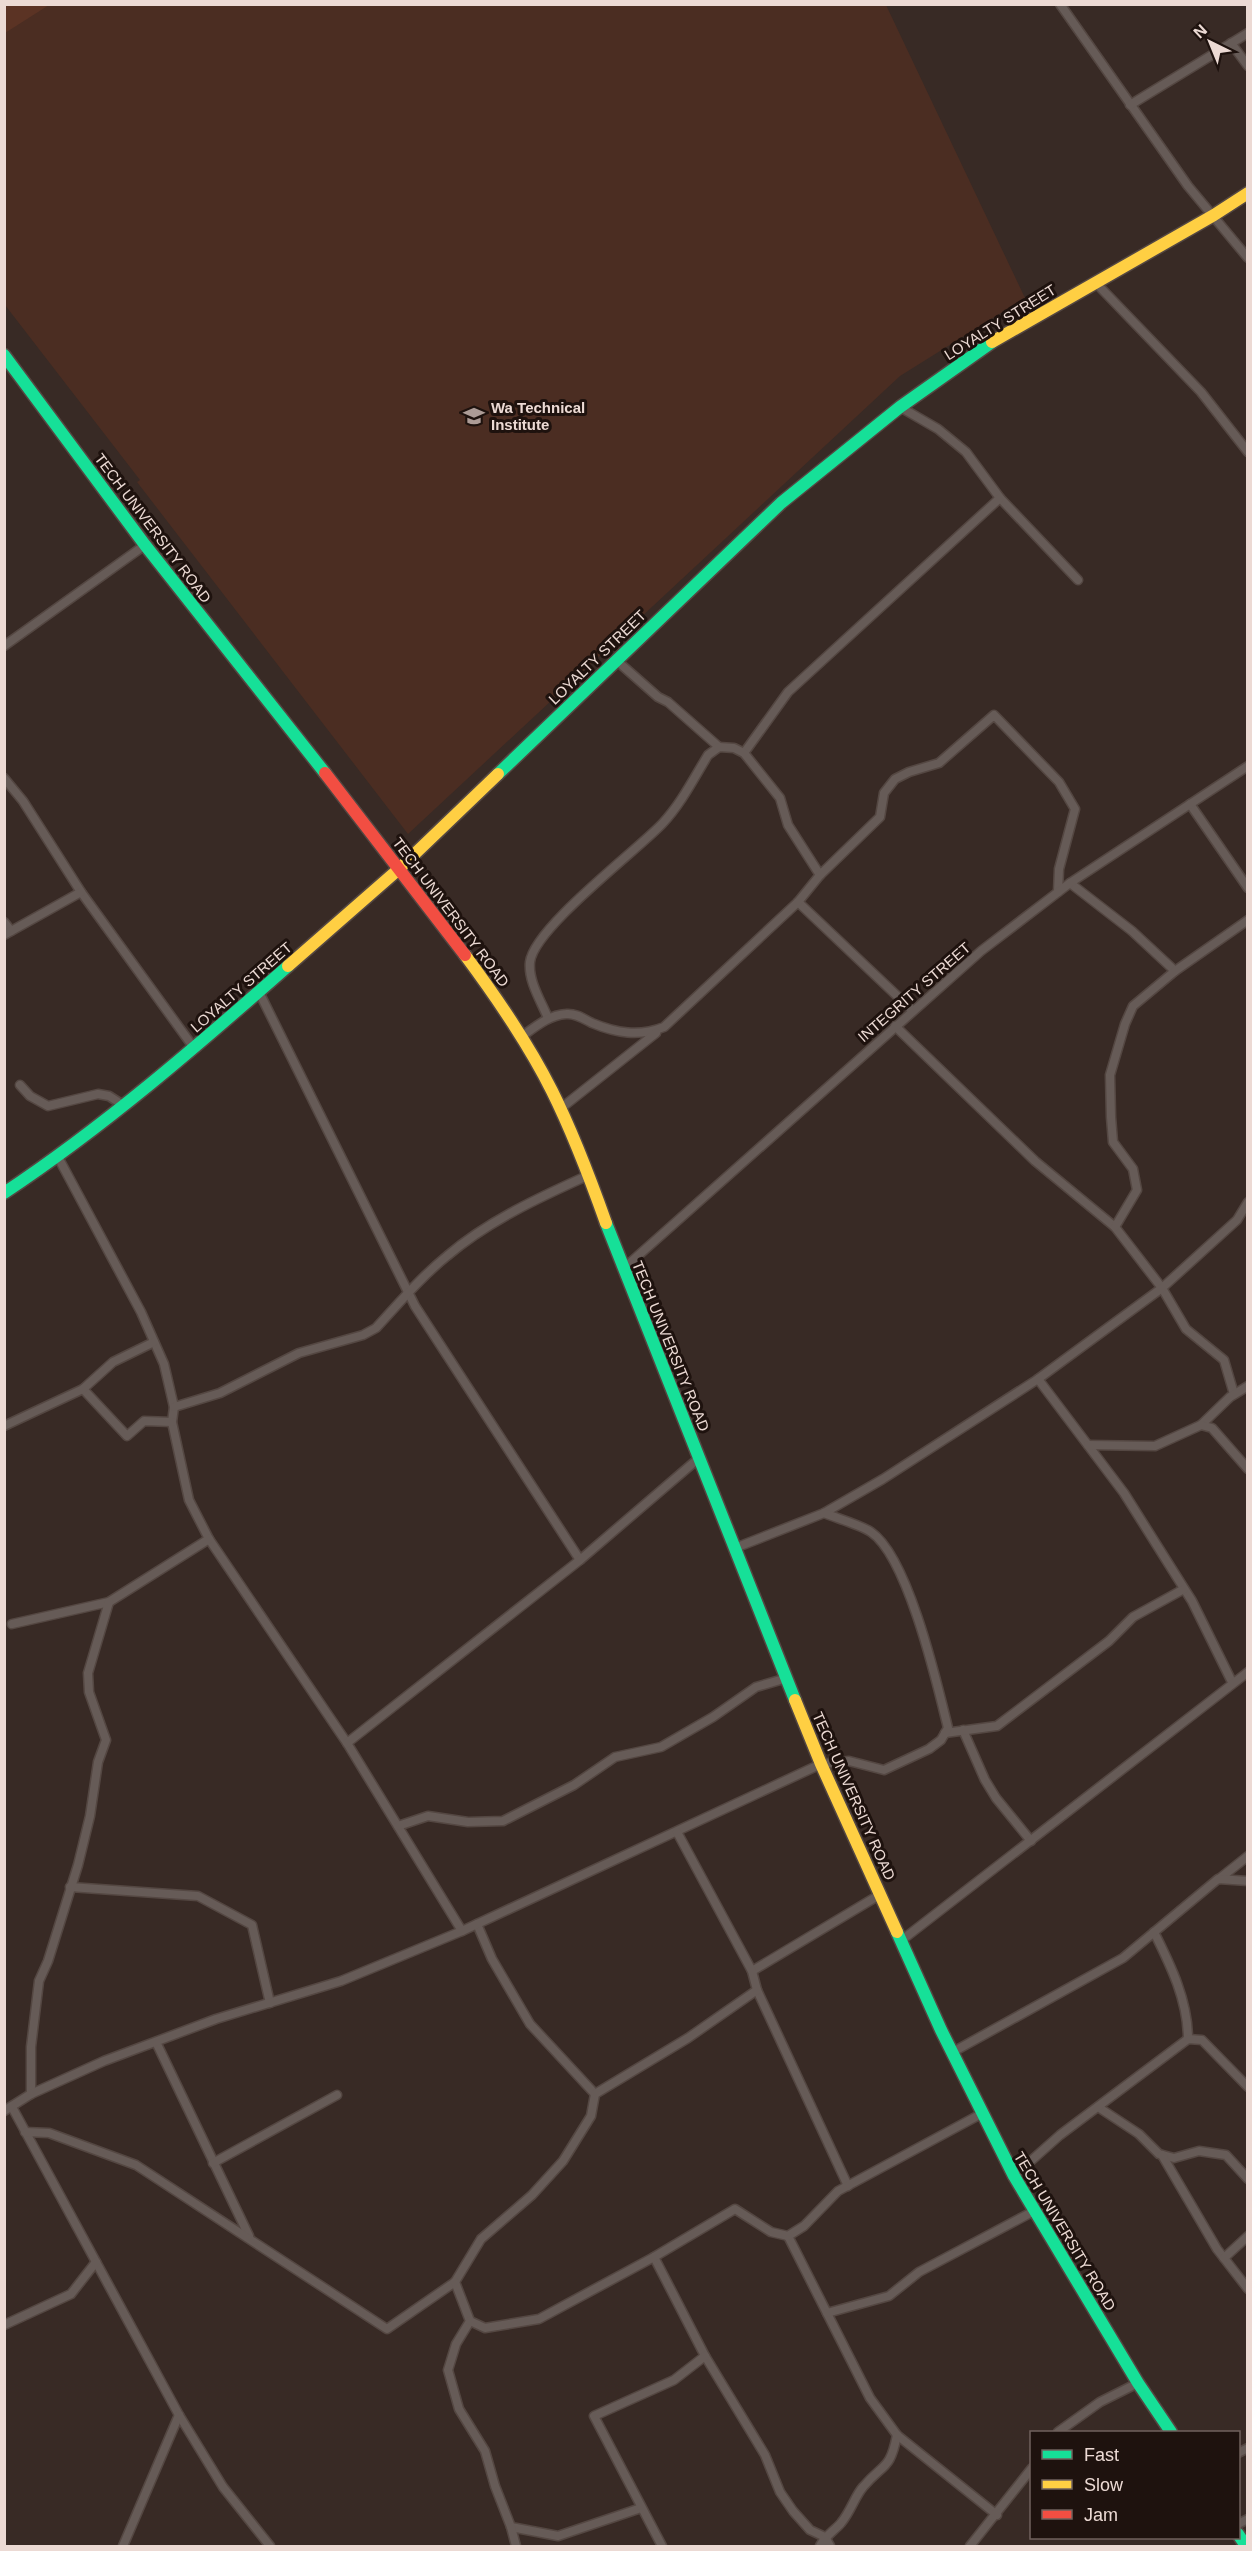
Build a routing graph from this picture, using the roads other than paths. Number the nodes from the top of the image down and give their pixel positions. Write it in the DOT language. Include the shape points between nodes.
graph roads {
  1 [pos="1060,4"];
  2 [pos="1248,33"];
  3 [pos="1232,43"];
  4 [pos="1248,66"];
  5 [pos="1130,105"];
  6 [pos="1248,193"];
  7 [pos="1214,215"];
  8 [pos="1248,258"];
  9 [pos="1095,282"];
  10 [pos="4,355"];
  11 [pos="900,407"];
  12 [pos="1248,452"];
  13 [pos="1000,498"];
  14 [pos="145,545"];
  15 [pos="1078,580"];
  16 [pos="4,646"];
  17 [pos="616,660"];
  18 [pos="719,747"];
  19 [pos="744,753"];
  20 [pos="1248,766"];
  21 [pos="4,778"];
  22 [pos="1190,804"];
  23 [pos="400,868"];
  24 [pos="820,875"];
  25 [pos="1070,883"];
  26 [pos="1248,888"];
  27 [pos="81,892"];
  28 [pos="1058,892"];
  29 [pos="798,902"];
  30 [pos="1248,920"];
  31 [pos="4,922"];
  32 [pos="8,933"];
  33 [pos="1175,970"];
  34 [pos="258,992"];
  35 [pos="912,1010"];
  36 [pos="548,1018"];
  37 [pos="896,1026"];
  38 [pos="664,1027"];
  39 [pos="521,1037"];
  40 [pos="194,1048"];
  41 [pos="21,1085"];
  42 [pos="123,1105"];
  43 [pos="560,1109"];
  44 [pos="58,1157"];
  45 [pos="589,1175"];
  46 [pos="4,1193"];
  47 [pos="1248,1202"];
  48 [pos="1115,1227"];
  49 [pos="623,1269"];
  50 [pos="1162,1288"];
  51 [pos="408,1293"];
  52 [pos="154,1342"];
  53 [pos="1038,1379"];
  54 [pos="1248,1386"];
  55 [pos="83,1389"];
  56 [pos="1234,1394"];
  57 [pos="174,1407"];
  58 [pos="172,1422"];
  59 [pos="1201,1425"];
  60 [pos="4,1426"];
  61 [pos="1088,1445"];
  62 [pos="699,1458"];
  63 [pos="1248,1469"];
  64 [pos="824,1513"];
  65 [pos="209,1539"];
  66 [pos="735,1548"];
  67 [pos="580,1560"];
  68 [pos="1184,1589"];
  69 [pos="109,1602"];
  70 [pos="12,1624"];
  71 [pos="1248,1672"];
  72 [pos="787,1678"];
  73 [pos="1233,1682"];
  74 [pos="963,1730"];
  75 [pos="945,1733"];
  76 [pos="346,1743"];
  77 [pos="821,1764"];
  78 [pos="398,1826"];
  79 [pos="676,1832"];
  80 [pos="1031,1841"];
  81 [pos="1248,1856"];
  82 [pos="1218,1879"];
  83 [pos="1248,1881"];
  84 [pos="70,1887"];
  85 [pos="881,1894"];
  86 [pos="477,1924"];
  87 [pos="462,1931"];
  88 [pos="1154,1932"];
  89 [pos="902,1940"];
  90 [pos="752,1971"];
  91 [pos="757,1990"];
  92 [pos="270,2003"];
  93 [pos="1188,2039"];
  94 [pos="156,2042"];
  95 [pos="951,2053"];
  96 [pos="1248,2087"];
  97 [pos="31,2094"];
  98 [pos="595,2094"];
  99 [pos="337,2095"];
  100 [pos="1098,2107"];
  101 [pos="8,2109"];
  102 [pos="981,2114"];
  103 [pos="25,2132"];
  104 [pos="1161,2155"];
  105 [pos="213,2163"];
  106 [pos="1014,2176"];
  107 [pos="1248,2179"];
  108 [pos="848,2186"];
  109 [pos="1036,2210"];
  110 [pos="788,2236"];
  111 [pos="1248,2236"];
  112 [pos="249,2238"];
  113 [pos="654,2257"];
  114 [pos="1224,2258"];
  115 [pos="96,2262"];
  116 [pos="455,2282"];
  117 [pos="1248,2289"];
  118 [pos="827,2313"];
  119 [pos="470,2321"];
  120 [pos="4,2325"];
  121 [pos="705,2356"];
  122 [pos="1138,2383"];
  123 [pos="179,2415"];
  124 [pos="1061,2431"];
  125 [pos="1170,2431"];
  126 [pos="897,2435"];
  127 [pos="1030,2471"];
  128 [pos="641,2508"];
  129 [pos="997,2515"];
  130 [pos="511,2527"];
  131 [pos="825,2537"];
  132 [pos="123,2547"];
  133 [pos="270,2547"];
  134 [pos="516,2547"];
  135 [pos="662,2547"];
  136 [pos="820,2547"];
  137 [pos="830,2547"];
  138 [pos="970,2547"];
  1 -- 5 [label="street"];
  2 -- 3 [label="street"];
  3 -- 4 [label="street"];
  3 -- 5 [label="street"];
  5 -- 7 [label="street" via="1188,186"];
  6 -- 7 [label="street, LOYALTY STREET"];
  7 -- 8 [label="street"];
  7 -- 9 [label="street, LOYALTY STREET"];
  9 -- 11 [label="street, LOYALTY STREET" via="983,347"];
  9 -- 12 [label="street" via="1201,392"];
  10 -- 14 [label="street, TECH UNIVERSITY ROAD"];
  11 -- 13 [label="street" via="938,429 966,452"];
  11 -- 17 [label="street, LOYALTY STREET" via="781,503"];
  13 -- 15 [label="street"];
  13 -- 19 [label="street" via="788,693"];
  14 -- 16 [label="street"];
  14 -- 23 [label="street, TECH UNIVERSITY ROAD"];
  17 -- 18 [label="street"];
  17 -- 23 [label="street, LOYALTY STREET"];
  18 -- 19 [label="street"];
  18 -- 36 [label="street" via="708,755 663,823 569,908 540,940 530,961 532,983"];
  19 -- 24 [label="street" via="780,798 788,825"];
  20 -- 22 [label="street, INTEGRITY STREET"];
  21 -- 27 [label="street"];
  22 -- 25 [label="street, INTEGRITY STREET"];
  22 -- 26 [label="street"];
  23 -- 34 [label="street, LOYALTY STREET"];
  23 -- 39 [label="street, TECH UNIVERSITY ROAD" via="497,998"];
  24 -- 28 [label="street" via="880,817 884,793 895,779 939,763 994,715 1059,782 1075,809 1059,869"];
  24 -- 29 [label="street"];
  25 -- 28 [label="street, INTEGRITY STREET"];
  25 -- 33 [label="street"];
  27 -- 32 [label="street"];
  27 -- 40 [label="street"];
  28 -- 35 [label="street, INTEGRITY STREET"];
  29 -- 35 [label="street"];
  29 -- 38 [label="street"];
  30 -- 33 [label="street"];
  31 -- 32 [label="street"];
  33 -- 48 [label="street" via="1133,1006 1110,1075 1113,1142 1133,1169 1137,1190"];
  34 -- 40 [label="street, LOYALTY STREET"];
  34 -- 51 [label="street"];
  35 -- 37 [label="street, INTEGRITY STREET"];
  36 -- 38 [label="street" via="576,1015 616,1031 641,1034"];
  36 -- 39 [label="street"];
  37 -- 48 [label="street" via="1035,1161"];
  37 -- 49 [label="street, INTEGRITY STREET"];
  38 -- 43 [label="street"];
  39 -- 43 [label="street, TECH UNIVERSITY ROAD"];
  40 -- 42 [label="street, LOYALTY STREET"];
  41 -- 42 [label="street" via="30,1096 48,1106 98,1094"];
  42 -- 44 [label="street, LOYALTY STREET"];
  43 -- 45 [label="street, TECH UNIVERSITY ROAD"];
  44 -- 46 [label="street, LOYALTY STREET"];
  44 -- 52 [label="street"];
  45 -- 49 [label="street, TECH UNIVERSITY ROAD"];
  45 -- 51 [label="street" via="483,1229"];
  47 -- 50 [label="street" via="1237,1220"];
  48 -- 50 [label="street"];
  49 -- 62 [label="street, TECH UNIVERSITY ROAD"];
  50 -- 53 [label="street"];
  50 -- 56 [label="street" via="1186,1329 1224,1360"];
  51 -- 57 [label="street" via="376,1328 363,1335 299,1353 220,1392"];
  51 -- 67 [label="street"];
  52 -- 55 [label="street" via="113,1362"];
  52 -- 57 [label="street" via="164,1364"];
  53 -- 61 [label="street"];
  53 -- 64 [label="street"];
  54 -- 56 [label="street"];
  55 -- 58 [label="street" via="127,1436 144,1421"];
  55 -- 60 [label="street"];
  56 -- 59 [label="street"];
  57 -- 58 [label="street"];
  58 -- 65 [label="street" via="189,1500"];
  59 -- 61 [label="street" via="1155,1446"];
  59 -- 63 [label="street" via="1212,1428"];
  61 -- 68 [label="street" via="1124,1493"];
  62 -- 66 [label="street, TECH UNIVERSITY ROAD"];
  62 -- 67 [label="street"];
  64 -- 66 [label="street"];
  64 -- 75 [label="street" via="871,1532 895,1561 928,1651 948,1728"];
  65 -- 69 [label="street"];
  65 -- 76 [label="street"];
  66 -- 72 [label="street, TECH UNIVERSITY ROAD"];
  67 -- 76 [label="street"];
  68 -- 73 [label="street"];
  68 -- 74 [label="street" via="1133,1617 1109,1641 997,1726"];
  69 -- 70 [label="street"];
  69 -- 84 [label="street" via="88,1672 88,1692 106,1740 98,1762 81,1855"];
  71 -- 73 [label="street"];
  72 -- 77 [label="street, TECH UNIVERSITY ROAD"];
  72 -- 78 [label="street" via="756,1687 661,1747 615,1757 574,1785 503,1821 468,1822 428,1816"];
  73 -- 80 [label="street"];
  74 -- 75 [label="street"];
  74 -- 80 [label="street" via="996,1798"];
  75 -- 77 [label="street" via="929,1749 884,1770 849,1761"];
  76 -- 78 [label="street"];
  77 -- 79 [label="street"];
  77 -- 85 [label="street, TECH UNIVERSITY ROAD"];
  78 -- 87 [label="street"];
  79 -- 86 [label="street"];
  79 -- 90 [label="street"];
  80 -- 89 [label="street"];
  81 -- 82 [label="street"];
  82 -- 83 [label="street"];
  82 -- 88 [label="street"];
  84 -- 92 [label="street" via="198,1896 252,1925"];
  84 -- 97 [label="street" via="39,1981 31,2047"];
  85 -- 89 [label="street, TECH UNIVERSITY ROAD"];
  85 -- 90 [label="street"];
  86 -- 87 [label="street"];
  86 -- 98 [label="street" via="492,1959 530,2024"];
  87 -- 92 [label="street" via="341,1981"];
  88 -- 93 [label="street" via="1176,1976 1188,2021"];
  88 -- 95 [label="street" via="1123,1959"];
  89 -- 95 [label="street, TECH UNIVERSITY ROAD"];
  90 -- 91 [label="street"];
  91 -- 98 [label="street" via="688,2038"];
  91 -- 108 [label="street"];
  92 -- 94 [label="street"];
  93 -- 96 [label="street" via="1202,2040"];
  93 -- 100 [label="street"];
  94 -- 97 [label="street"];
  94 -- 105 [label="street"];
  95 -- 102 [label="street, TECH UNIVERSITY ROAD"];
  97 -- 101 [label="street"];
  98 -- 116 [label="street" via="591,2116 563,2161 532,2196 481,2239"];
  99 -- 105 [label="street"];
  100 -- 104 [label="street" via="1139,2134"];
  100 -- 106 [label="street"];
  101 -- 103 [label="street"];
  102 -- 106 [label="street, TECH UNIVERSITY ROAD"];
  102 -- 108 [label="street"];
  103 -- 112 [label="street" via="49,2133 136,2165"];
  103 -- 115 [label="street"];
  104 -- 107 [label="street" via="1174,2158 1199,2151 1226,2155"];
  104 -- 114 [label="street"];
  105 -- 112 [label="street"];
  106 -- 109 [label="street, TECH UNIVERSITY ROAD"];
  108 -- 110 [label="street"];
  109 -- 118 [label="street" via="919,2272 889,2296"];
  109 -- 122 [label="street, TECH UNIVERSITY ROAD"];
  110 -- 113 [label="street" via="771,2232 735,2209"];
  110 -- 118 [label="street"];
  111 -- 114 [label="street"];
  112 -- 116 [label="street" via="387,2329"];
  113 -- 119 [label="street" via="539,2319 485,2328"];
  113 -- 121 [label="street"];
  114 -- 117 [label="street"];
  115 -- 120 [label="street" via="71,2294"];
  115 -- 123 [label="street"];
  116 -- 119 [label="street"];
  118 -- 126 [label="street" via="870,2398"];
  119 -- 130 [label="street" via="456,2344 448,2370 459,2409 485,2451"];
  121 -- 128 [label="street" via="674,2380 594,2416"];
  121 -- 131 [label="street" via="765,2455 780,2492 810,2530"];
  122 -- 124 [label="street" via="1100,2402"];
  122 -- 125 [label="street, TECH UNIVERSITY ROAD"];
  123 -- 132 [label="street"];
  123 -- 133 [label="street" via="223,2487"];
  126 -- 129 [label="street"];
  126 -- 131 [label="street" via="893,2457 862,2488 852,2510"];
  127 -- 129 [label="street"];
  128 -- 130 [label="street" via="558,2536"];
  128 -- 135 [label="street"];
  129 -- 138 [label="street"];
  130 -- 134 [label="street"];
  131 -- 136 [label="street"];
  131 -- 137 [label="street"];
}
